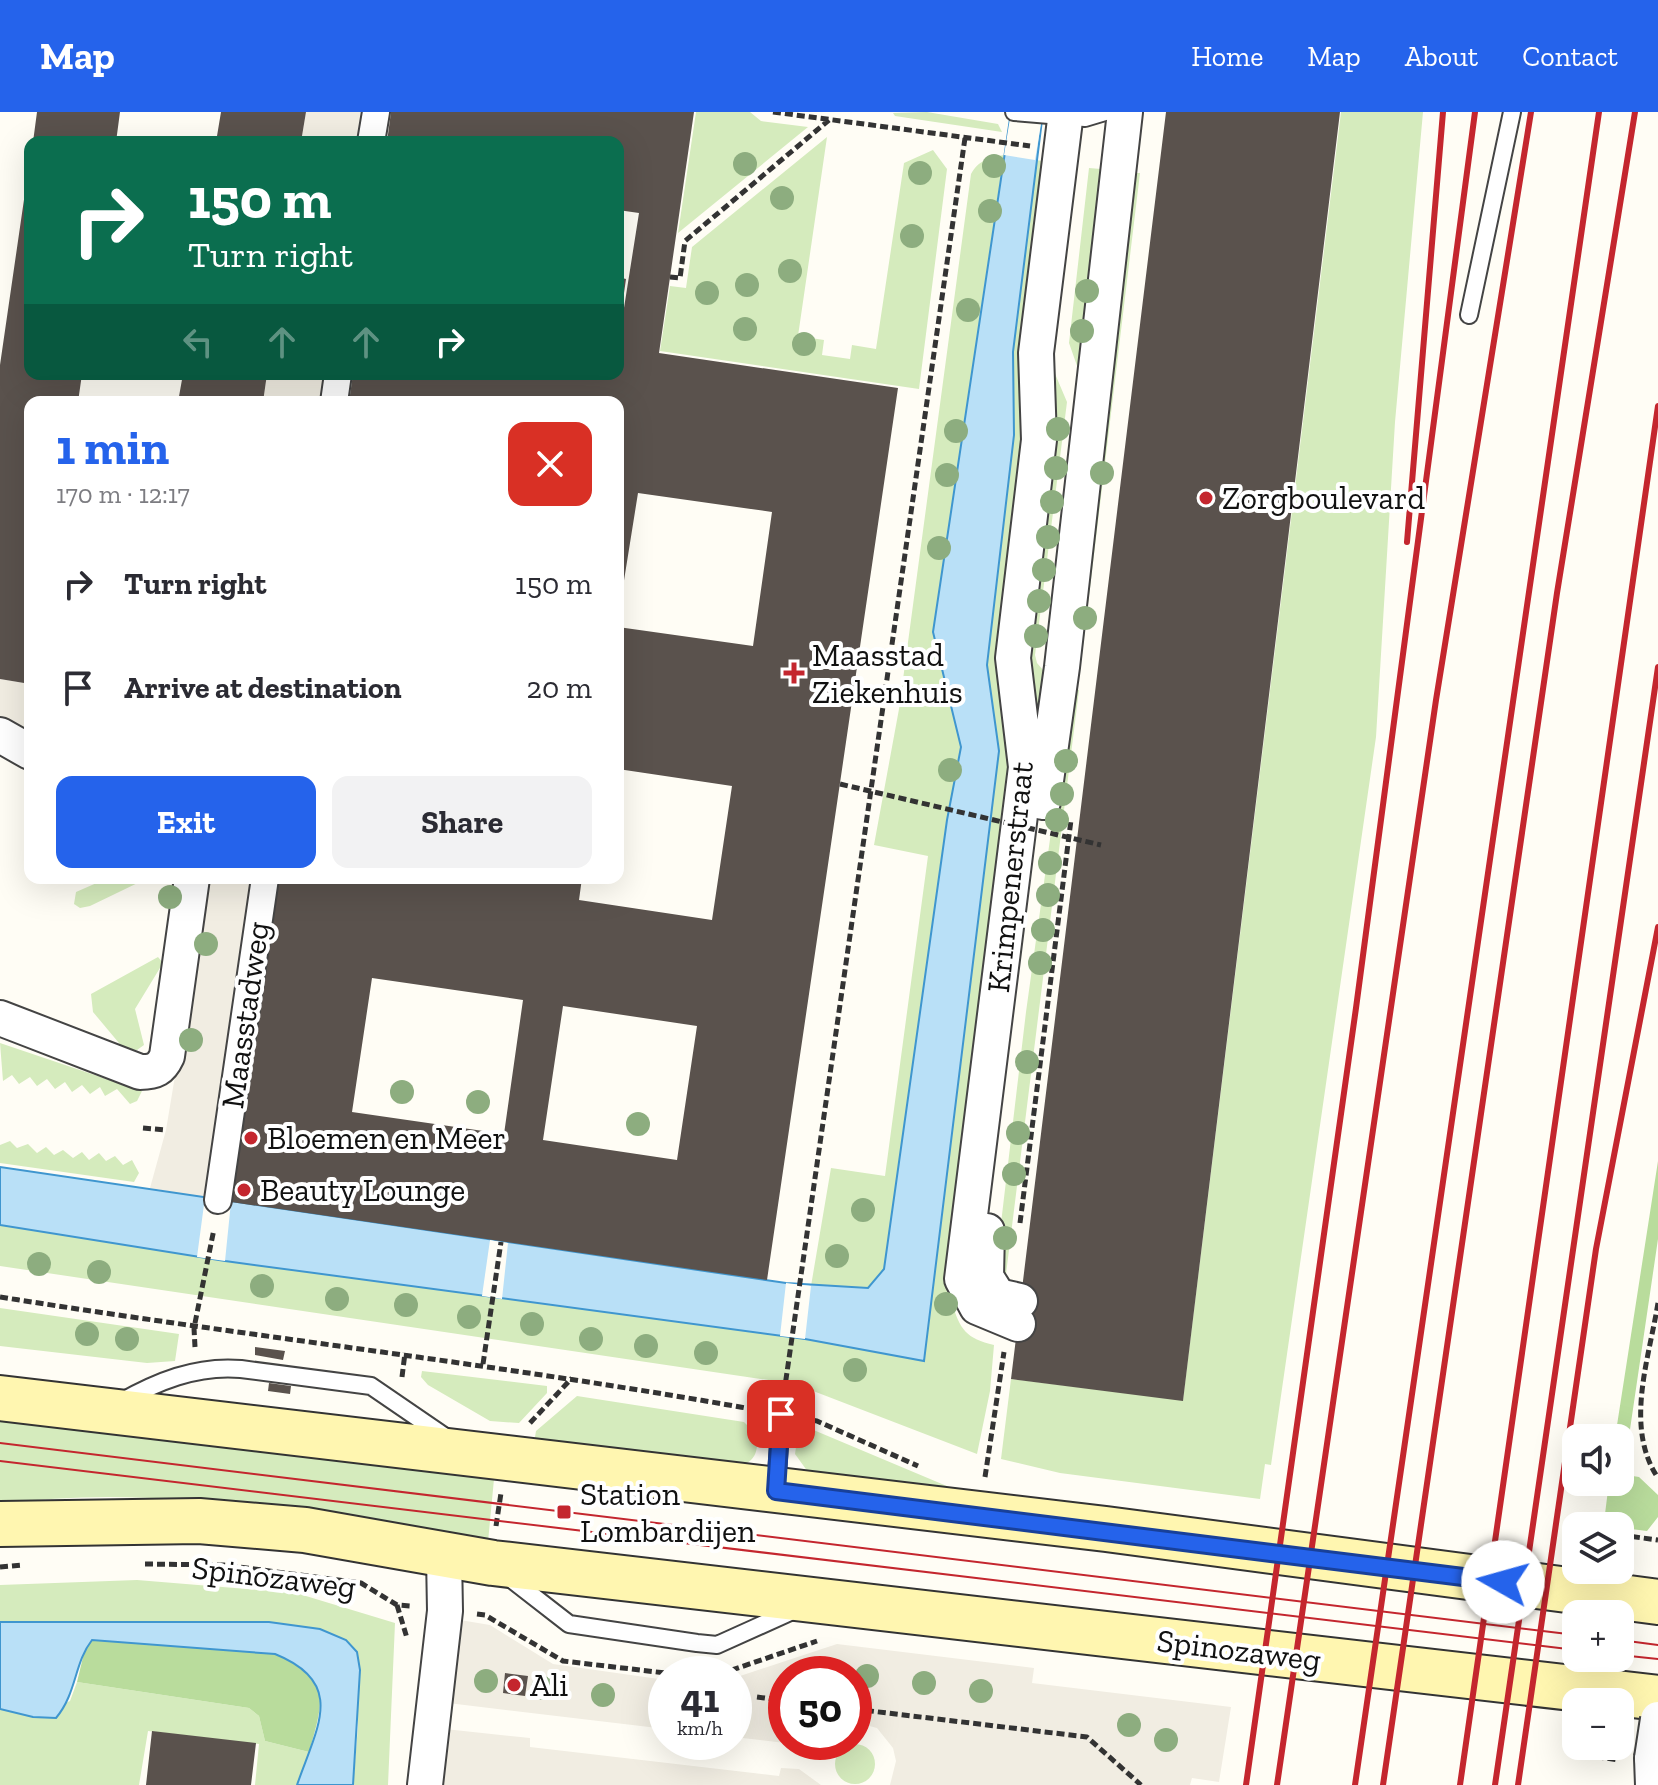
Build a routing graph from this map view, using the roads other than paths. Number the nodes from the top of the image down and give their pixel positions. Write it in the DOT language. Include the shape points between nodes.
graph roads {
  1 [pos="376,112"];
  2 [pos="1014,112"];
  3 [pos="1105,112"];
  4 [pos="1125,112"];
  5 [pos="1512,112"];
  6 [pos="1058,115"];
  7 [pos="372,136"];
  8 [pos="1469,315"];
  9 [pos="0,735"];
  10 [pos="24,749"];
  11 [pos="191,884"];
  12 [pos="264,884"];
  13 [pos="0,1018"];
  14 [pos="218,1200"];
  15 [pos="0,1398"];
  16 [pos="103,1412"];
  17 [pos="781,1414"];
  18 [pos="475,1457"];
  19 [pos="776,1491"];
  20 [pos="0,1524"];
  21 [pos="444,1556"];
  22 [pos="493,1563"];
  23 [pos="820,1599"];
  24 [pos="1658,1602"];
  25 [pos="1658,1698"];
  26 [pos="1658,1719"];
  27 [pos="1652,1772"];
  28 [pos="425,1785"];
  1 -- 7 [label="street"];
  2 -- 6 [label="lane"];
  3 -- 6 [label="lane" via="1085,118"];
  4 -- 6 [label="street, Krimpenerstraat" via="1062,667 984,1256 993,1291 1019,1312 977,1307 962,1279 1026,767 1013,658 1039,440 1036,353"];
  5 -- 8 [label="lane"];
  9 -- 10 [label="street"];
  11 -- 13 [label="street" via="162,1066 140,1072"];
  12 -- 14 [label="street, Maasstadweg"];
  15 -- 16 [label="main road"];
  16 -- 18 [label="main road"];
  16 -- 18 [label="lane" via="158,1381 220,1367 241,1369 371,1386"];
  17 -- 19 [label="lane"];
  18 -- 19 [label="main road"];
  19 -- 24 [label="main road"];
  20 -- 21 [label="main road, Spinozaweg" via="199,1521 305,1530"];
  21 -- 22 [label="main road, Spinozaweg"];
  21 -- 28 [label="street" via="445,1611"];
  22 -- 23 [label="main road, Spinozaweg"];
  22 -- 23 [label="lane" via="569,1624 697,1643 717,1645"];
  23 -- 25 [label="main road, Spinozaweg"];
  26 -- 27 [label="street, bridge"];
}
